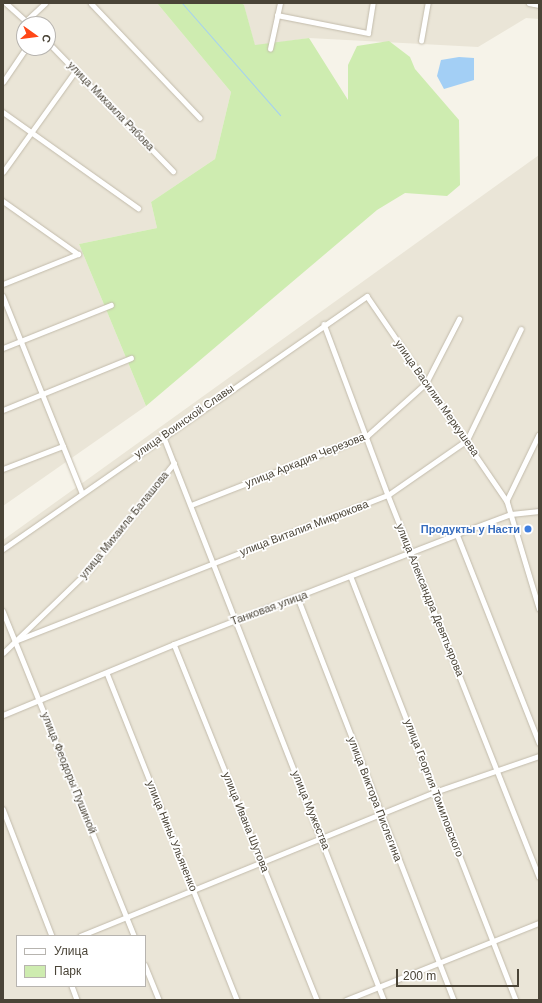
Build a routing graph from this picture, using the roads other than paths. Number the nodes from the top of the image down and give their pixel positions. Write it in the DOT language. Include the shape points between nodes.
graph roads {
  1 [pos="6,3"];
  2 [pos="45,3"];
  3 [pos="91,3"];
  4 [pos="280,3"];
  5 [pos="373,3"];
  6 [pos="428,3"];
  7 [pos="530,3"];
  8 [pos="539,5"];
  9 [pos="277,15"];
  10 [pos="20,16"];
  11 [pos="34,16"];
  12 [pos="421,41"];
  13 [pos="56,50"];
  14 [pos="270,50"];
  15 [pos="21,56"];
  16 [pos="76,70"];
  17 [pos="3,82"];
  18 [pos="3,112"];
  19 [pos="200,118"];
  20 [pos="30,133"];
  21 [pos="173,170"];
  22 [pos="3,172"];
  23 [pos="3,201"];
  24 [pos="138,208"];
  25 [pos="3,284"];
  26 [pos="3,296"];
  27 [pos="366,296"];
  28 [pos="111,305"];
  29 [pos="459,319"];
  30 [pos="324,324"];
  31 [pos="521,329"];
  32 [pos="21,341"];
  33 [pos="3,348"];
  34 [pos="131,358"];
  35 [pos="426,383"];
  36 [pos="42,394"];
  37 [pos="3,410"];
  38 [pos="163,435"];
  39 [pos="539,435"];
  40 [pos="367,436"];
  41 [pos="467,440"];
  42 [pos="63,446"];
  43 [pos="174,463"];
  44 [pos="3,469"];
  45 [pos="82,493"];
  46 [pos="388,496"];
  47 [pos="507,501"];
  48 [pos="191,505"];
  49 [pos="539,511"];
  50 [pos="511,514"];
  51 [pos="457,534"];
  52 [pos="3,549"];
  53 [pos="411,552"];
  54 [pos="213,562"];
  55 [pos="351,577"];
  56 [pos="298,598"];
  57 [pos="539,608"];
  58 [pos="3,610"];
  59 [pos="236,620"];
  60 [pos="15,641"];
  61 [pos="174,644"];
  62 [pos="3,653"];
  63 [pos="107,673"];
  64 [pos="39,700"];
  65 [pos="3,715"];
  66 [pos="539,742"];
  67 [pos="539,756"];
  68 [pos="497,769"];
  69 [pos="435,792"];
  70 [pos="3,809"];
  71 [pos="381,814"];
  72 [pos="323,839"];
  73 [pos="263,862"];
  74 [pos="539,876"];
  75 [pos="194,891"];
  76 [pos="126,918"];
  77 [pos="539,924"];
  78 [pos="52,935"];
  79 [pos="83,935"];
  80 [pos="134,935"];
  81 [pos="494,941"];
  82 [pos="439,962"];
  83 [pos="146,968"];
  84 [pos="72,987"];
  85 [pos="379,988"];
  86 [pos="77,1000"];
  87 [pos="159,1000"];
  88 [pos="237,1000"];
  89 [pos="317,1000"];
  90 [pos="346,1000"];
  91 [pos="384,1000"];
  92 [pos="454,1000"];
  93 [pos="516,1000"];
  1 -- 10 [label="street"];
  2 -- 11 [label="street"];
  3 -- 19 [label="street"];
  4 -- 9 [label="street"];
  5 -- 9 [label="street" via="368,34"];
  6 -- 12 [label="street"];
  7 -- 8 [label="street"];
  9 -- 14 [label="street"];
  13 -- 16 [label="street, улица Михаила Рябова"];
  15 -- 17 [label="street"];
  16 -- 20 [label="street"];
  16 -- 21 [label="street, улица Михаила Рябова"];
  18 -- 20 [label="street"];
  20 -- 22 [label="street"];
  20 -- 24 [label="street"];
  23 -- 25 [label="street" via="78,254"];
  26 -- 32 [label="street"];
  27 -- 30 [label="street, улица Воинской Славы"];
  27 -- 35 [label="street, улица Василия Меркушева"];
  28 -- 32 [label="street"];
  29 -- 35 [label="street, улица Аркадия Черезова"];
  30 -- 38 [label="street, улица Воинской Славы"];
  30 -- 40 [label="street, улица Александра Девятьярова"];
  31 -- 41 [label="street, улица Виталия Микрюкова"];
  32 -- 33 [label="street"];
  32 -- 36 [label="street"];
  34 -- 36 [label="street"];
  35 -- 40 [label="street, улица Аркадия Черезова"];
  35 -- 41 [label="street, улица Василия Меркушева"];
  36 -- 37 [label="street"];
  36 -- 42 [label="street"];
  38 -- 43 [label="street, улица Мужества"];
  38 -- 45 [label="street, улица Воинской Славы"];
  39 -- 47 [label="street"];
  40 -- 46 [label="street, улица Александра Девятьярова"];
  40 -- 48 [label="street, улица Аркадия Черезова"];
  41 -- 46 [label="street, улица Виталия Микрюкова"];
  41 -- 47 [label="street, улица Василия Меркушева"];
  42 -- 44 [label="street"];
  42 -- 45 [label="street"];
  43 -- 48 [label="street, улица Мужества"];
  43 -- 60 [label="street, улица Михаила Балашова" via="90,569"];
  45 -- 52 [label="street, улица Воинской Славы"];
  46 -- 53 [label="street, улица Александра Девятьярова"];
  46 -- 54 [label="street, улица Виталия Микрюкова"];
  47 -- 50 [label="street, улица Василия Меркушева"];
  48 -- 54 [label="street, улица Мужества"];
  49 -- 50 [label="street, Танковая улица"];
  50 -- 51 [label="street, Танковая улица"];
  50 -- 57 [label="street, улица Василия Меркушева"];
  51 -- 53 [label="street, Танковая улица"];
  51 -- 66 [label="street"];
  53 -- 55 [label="street, Танковая улица"];
  53 -- 68 [label="street, улица Александра Девятьярова"];
  54 -- 59 [label="street, улица Мужества"];
  54 -- 60 [label="street, улица Виталия Микрюкова"];
  55 -- 56 [label="street, Танковая улица"];
  55 -- 69 [label="street, улица Георгия Томиловского"];
  56 -- 59 [label="street, Танковая улица"];
  56 -- 71 [label="street, улица Виктора Пислегина"];
  58 -- 60 [label="street, улица Феодоры Пушиной"];
  59 -- 61 [label="street, Танковая улица"];
  59 -- 72 [label="street, улица Мужества"];
  60 -- 62 [label="street, улица Михаила Балашова"];
  60 -- 64 [label="street, улица Феодоры Пушиной"];
  61 -- 63 [label="street, Танковая улица"];
  61 -- 73 [label="street, улица Ивана Шутова"];
  63 -- 64 [label="street, Танковая улица"];
  63 -- 75 [label="street, улица Нины Ульяненко"];
  64 -- 65 [label="street, Танковая улица"];
  64 -- 76 [label="street, улица Феодоры Пушиной"];
  67 -- 68 [label="street"];
  68 -- 69 [label="street"];
  68 -- 74 [label="street, улица Александра Девятьярова"];
  69 -- 71 [label="street"];
  69 -- 81 [label="street, улица Георгия Томиловского"];
  70 -- 78 [label="street"];
  71 -- 72 [label="street"];
  71 -- 82 [label="street, улица Виктора Пислегина"];
  72 -- 73 [label="street"];
  72 -- 85 [label="street, улица Мужества"];
  73 -- 75 [label="street"];
  73 -- 89 [label="street, улица Ивана Шутова"];
  75 -- 76 [label="street"];
  75 -- 88 [label="street, улица Нины Ульяненко"];
  76 -- 79 [label="street"];
  76 -- 80 [label="street, улица Феодоры Пушиной"];
  77 -- 81 [label="street"];
  81 -- 82 [label="street"];
  81 -- 93 [label="street, улица Георгия Томиловского"];
  82 -- 85 [label="street"];
  82 -- 92 [label="street, улица Виктора Пислегина"];
  83 -- 87 [label="street"];
  84 -- 86 [label="street"];
  85 -- 90 [label="street"];
  85 -- 91 [label="street, улица Мужества"];
}
